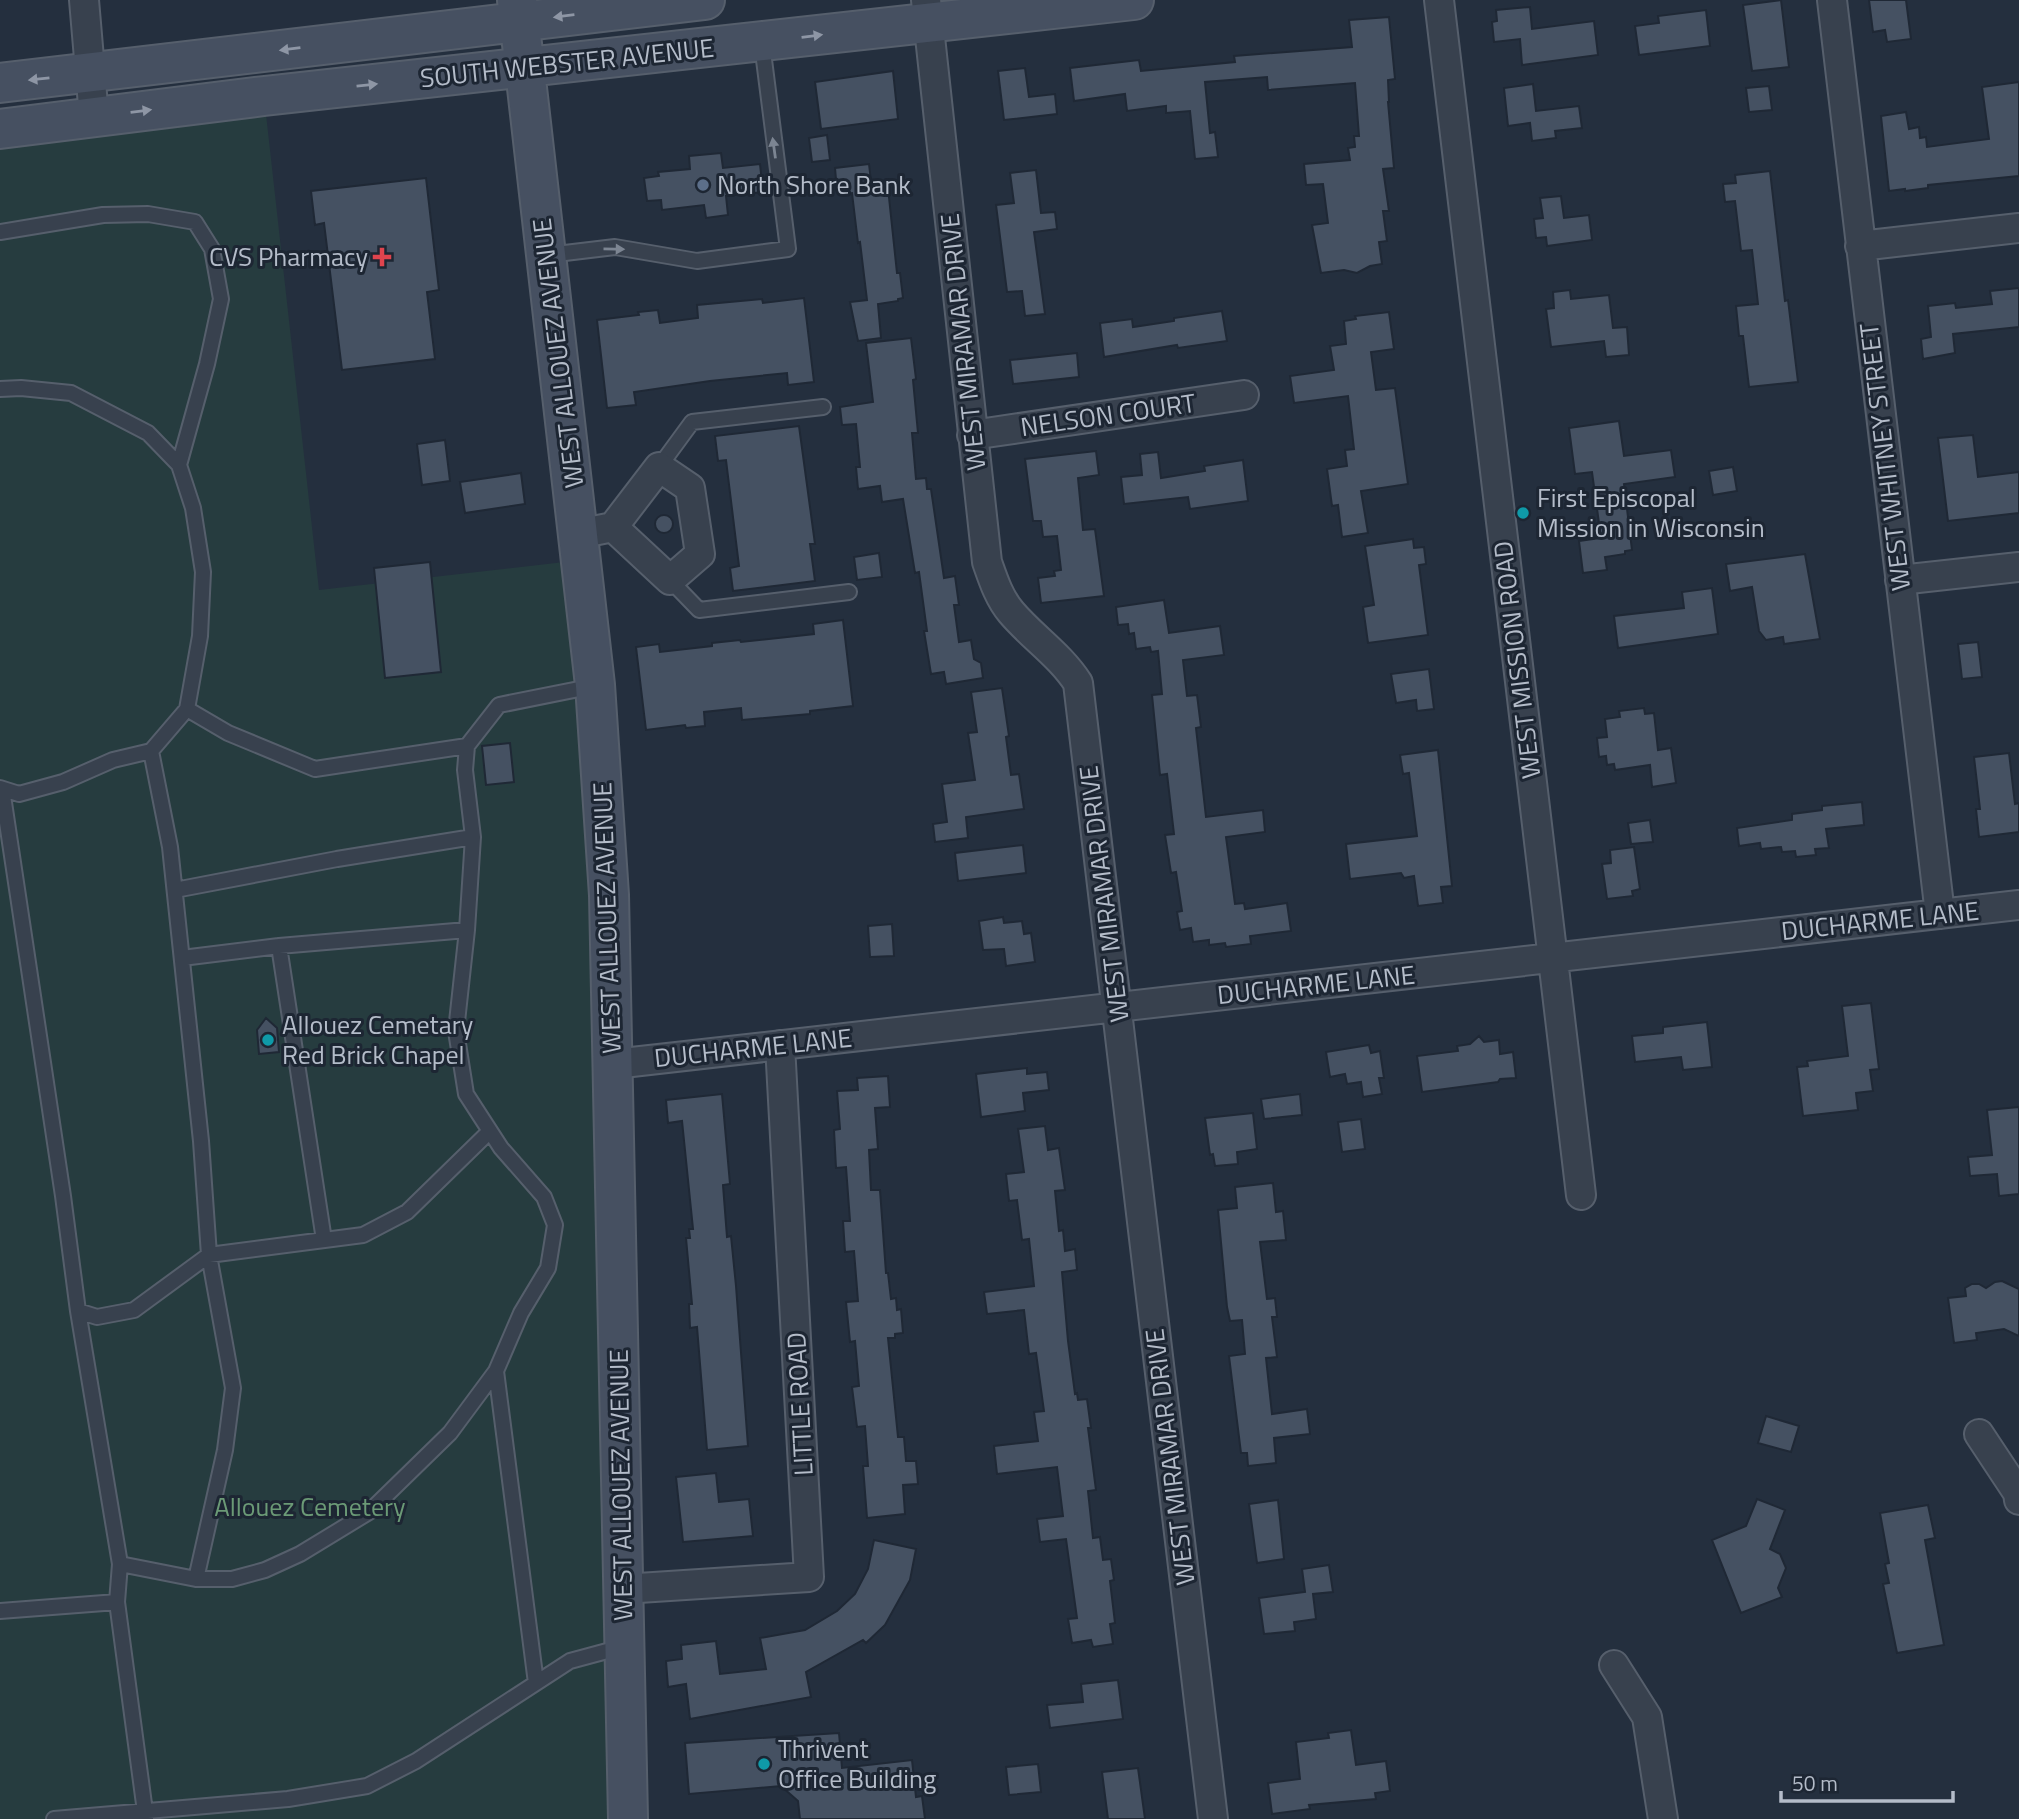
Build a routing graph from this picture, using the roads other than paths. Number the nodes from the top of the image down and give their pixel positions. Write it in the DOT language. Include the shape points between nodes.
graph roads {
  1 [pos="84,0"];
  2 [pos="705,0"];
  3 [pos="1133,0"];
  4 [pos="1439,0"];
  5 [pos="1832,0"];
  6 [pos="518,11"];
  7 [pos="927,11"];
  8 [pos="762,43"];
  9 [pos="524,68"];
  10 [pos="91,73"];
  11 [pos="0,83"];
  12 [pos="94,117"];
  13 [pos="0,129"];
  14 [pos="2019,228"];
  15 [pos="0,232"];
  16 [pos="1860,246"];
  17 [pos="547,256"];
  18 [pos="0,389"];
  19 [pos="1244,395"];
  20 [pos="823,407"];
  21 [pos="972,435"];
  22 [pos="179,465"];
  23 [pos="659,467"];
  24 [pos="596,531"];
  25 [pos="2019,567"];
  26 [pos="670,580"];
  27 [pos="1900,580"];
  28 [pos="849,592"];
  29 [pos="595,685"];
  30 [pos="187,709"];
  31 [pos="467,746"];
  32 [pos="151,751"];
  33 [pos="1,789"];
  34 [pos="473,837"];
  35 [pos="175,890"];
  36 [pos="2019,905"];
  37 [pos="1940,914"];
  38 [pos="467,930"];
  39 [pos="279,946"];
  40 [pos="182,958"];
  41 [pos="1552,958"];
  42 [pos="1118,1007"];
  43 [pos="780,1045"];
  44 [pos="614,1064"];
  45 [pos="490,1131"];
  46 [pos="1581,1195"];
  47 [pos="324,1240"];
  48 [pos="209,1255"];
  49 [pos="78,1311"];
  50 [pos="496,1371"];
  51 [pos="1979,1434"];
  52 [pos="2019,1500"];
  53 [pos="120,1564"];
  54 [pos="195,1579"];
  55 [pos="623,1589"];
  56 [pos="117,1602"];
  57 [pos="0,1611"];
  58 [pos="624,1646"];
  59 [pos="1614,1665"];
  60 [pos="536,1683"];
  61 [pos="146,1815"];
  62 [pos="54,1819"];
  63 [pos="628,1819"];
  64 [pos="1213,1819"];
  65 [pos="1663,1819"];
  1 -- 10 [label="street"];
  2 -- 6 [label="main road, SOUTH WEBSTER AVENUE, one-way"];
  3 -- 7 [label="main road, SOUTH WEBSTER AVENUE"];
  4 -- 41 [label="street, WEST MISSION ROAD"];
  5 -- 16 [label="street, WEST WHITNEY STREET"];
  6 -- 9 [label="main road, WEST ALLOUEZ AVENUE"];
  6 -- 10 [label="main road, SOUTH WEBSTER AVENUE, one-way"];
  8 -- 7 [label="main road, SOUTH WEBSTER AVENUE, one-way"];
  7 -- 21 [label="street, WEST MIRAMAR DRIVE"];
  8 -- 9 [label="main road, SOUTH WEBSTER AVENUE"];
  17 -- 8 [label="lane, one-way" via="615,247 697,261 788,249"];
  12 -- 9 [label="main road, SOUTH WEBSTER AVENUE, one-way"];
  9 -- 17 [label="main road, WEST ALLOUEZ AVENUE"];
  10 -- 11 [label="main road, SOUTH WEBSTER AVENUE, one-way"];
  10 -- 12 [label="street"];
  12 -- 13 [label="main road, SOUTH WEBSTER AVENUE"];
  14 -- 16 [label="street"];
  15 -- 22 [label="lane" via="103,215 148,214 195,222 212,248 220,299"];
  16 -- 27 [label="street, WEST WHITNEY STREET"];
  17 -- 24 [label="main road, WEST ALLOUEZ AVENUE"];
  18 -- 22 [label="lane" via="71,393 148,433"];
  19 -- 21 [label="street, NELSON COURT"];
  20 -- 23 [label="lane" via="692,422"];
  21 -- 42 [label="street, WEST MIRAMAR DRIVE" via="987,562 994,582 1009,610 1078,683"];
  22 -- 30 [label="lane" via="193,508 203,572 200,636"];
  23 -- 24 [label="street"];
  23 -- 26 [label="street" via="690,488 700,554"];
  24 -- 26 [label="street"];
  24 -- 29 [label="main road, WEST ALLOUEZ AVENUE"];
  25 -- 27 [label="street"];
  26 -- 28 [label="lane" via="699,610"];
  27 -- 37 [label="street, WEST WHITNEY STREET"];
  29 -- 31 [label="lane" via="499,705"];
  29 -- 44 [label="main road, WEST ALLOUEZ AVENUE"];
  30 -- 31 [label="lane" via="228,733 315,769"];
  30 -- 32 [label="lane"];
  31 -- 34 [label="lane" via="465,770"];
  32 -- 33 [label="lane" via="19,794"];
  32 -- 35 [label="lane"];
  33 -- 49 [label="lane"];
  34 -- 35 [label="lane"];
  34 -- 38 [label="lane"];
  35 -- 40 [label="lane"];
  36 -- 37 [label="street, DUCHARME LANE"];
  37 -- 41 [label="street, DUCHARME LANE"];
  38 -- 39 [label="lane"];
  38 -- 45 [label="lane" via="456,1031 466,1094"];
  39 -- 40 [label="lane"];
  39 -- 47 [label="lane"];
  40 -- 48 [label="lane"];
  41 -- 42 [label="street, DUCHARME LANE"];
  41 -- 46 [label="street, WEST MISSION ROAD"];
  42 -- 43 [label="street, DUCHARME LANE"];
  42 -- 64 [label="street, WEST MIRAMAR DRIVE"];
  43 -- 44 [label="street, DUCHARME LANE"];
  43 -- 55 [label="street, LITTLE ROAD" via="810,1577"];
  44 -- 55 [label="main road, WEST ALLOUEZ AVENUE"];
  45 -- 47 [label="lane" via="407,1212 363,1235"];
  45 -- 50 [label="lane" via="544,1197 555,1225 548,1268"];
  47 -- 48 [label="lane"];
  48 -- 49 [label="lane" via="134,1310 97,1317"];
  48 -- 54 [label="lane" via="233,1388 225,1450"];
  49 -- 53 [label="lane"];
  50 -- 54 [label="lane" via="450,1433 369,1513 265,1570 232,1578"];
  50 -- 60 [label="lane"];
  51 -- 52 [label="street"];
  53 -- 54 [label="lane"];
  53 -- 56 [label="lane"];
  55 -- 58 [label="main road, WEST ALLOUEZ AVENUE"];
  56 -- 57 [label="lane"];
  56 -- 61 [label="lane"];
  58 -- 60 [label="lane" via="570,1661"];
  58 -- 63 [label="main road, WEST ALLOUEZ AVENUE"];
  59 -- 65 [label="street" via="1647,1717"];
  60 -- 61 [label="lane" via="416,1761 367,1786"];
  61 -- 62 [label="lane"];
}
